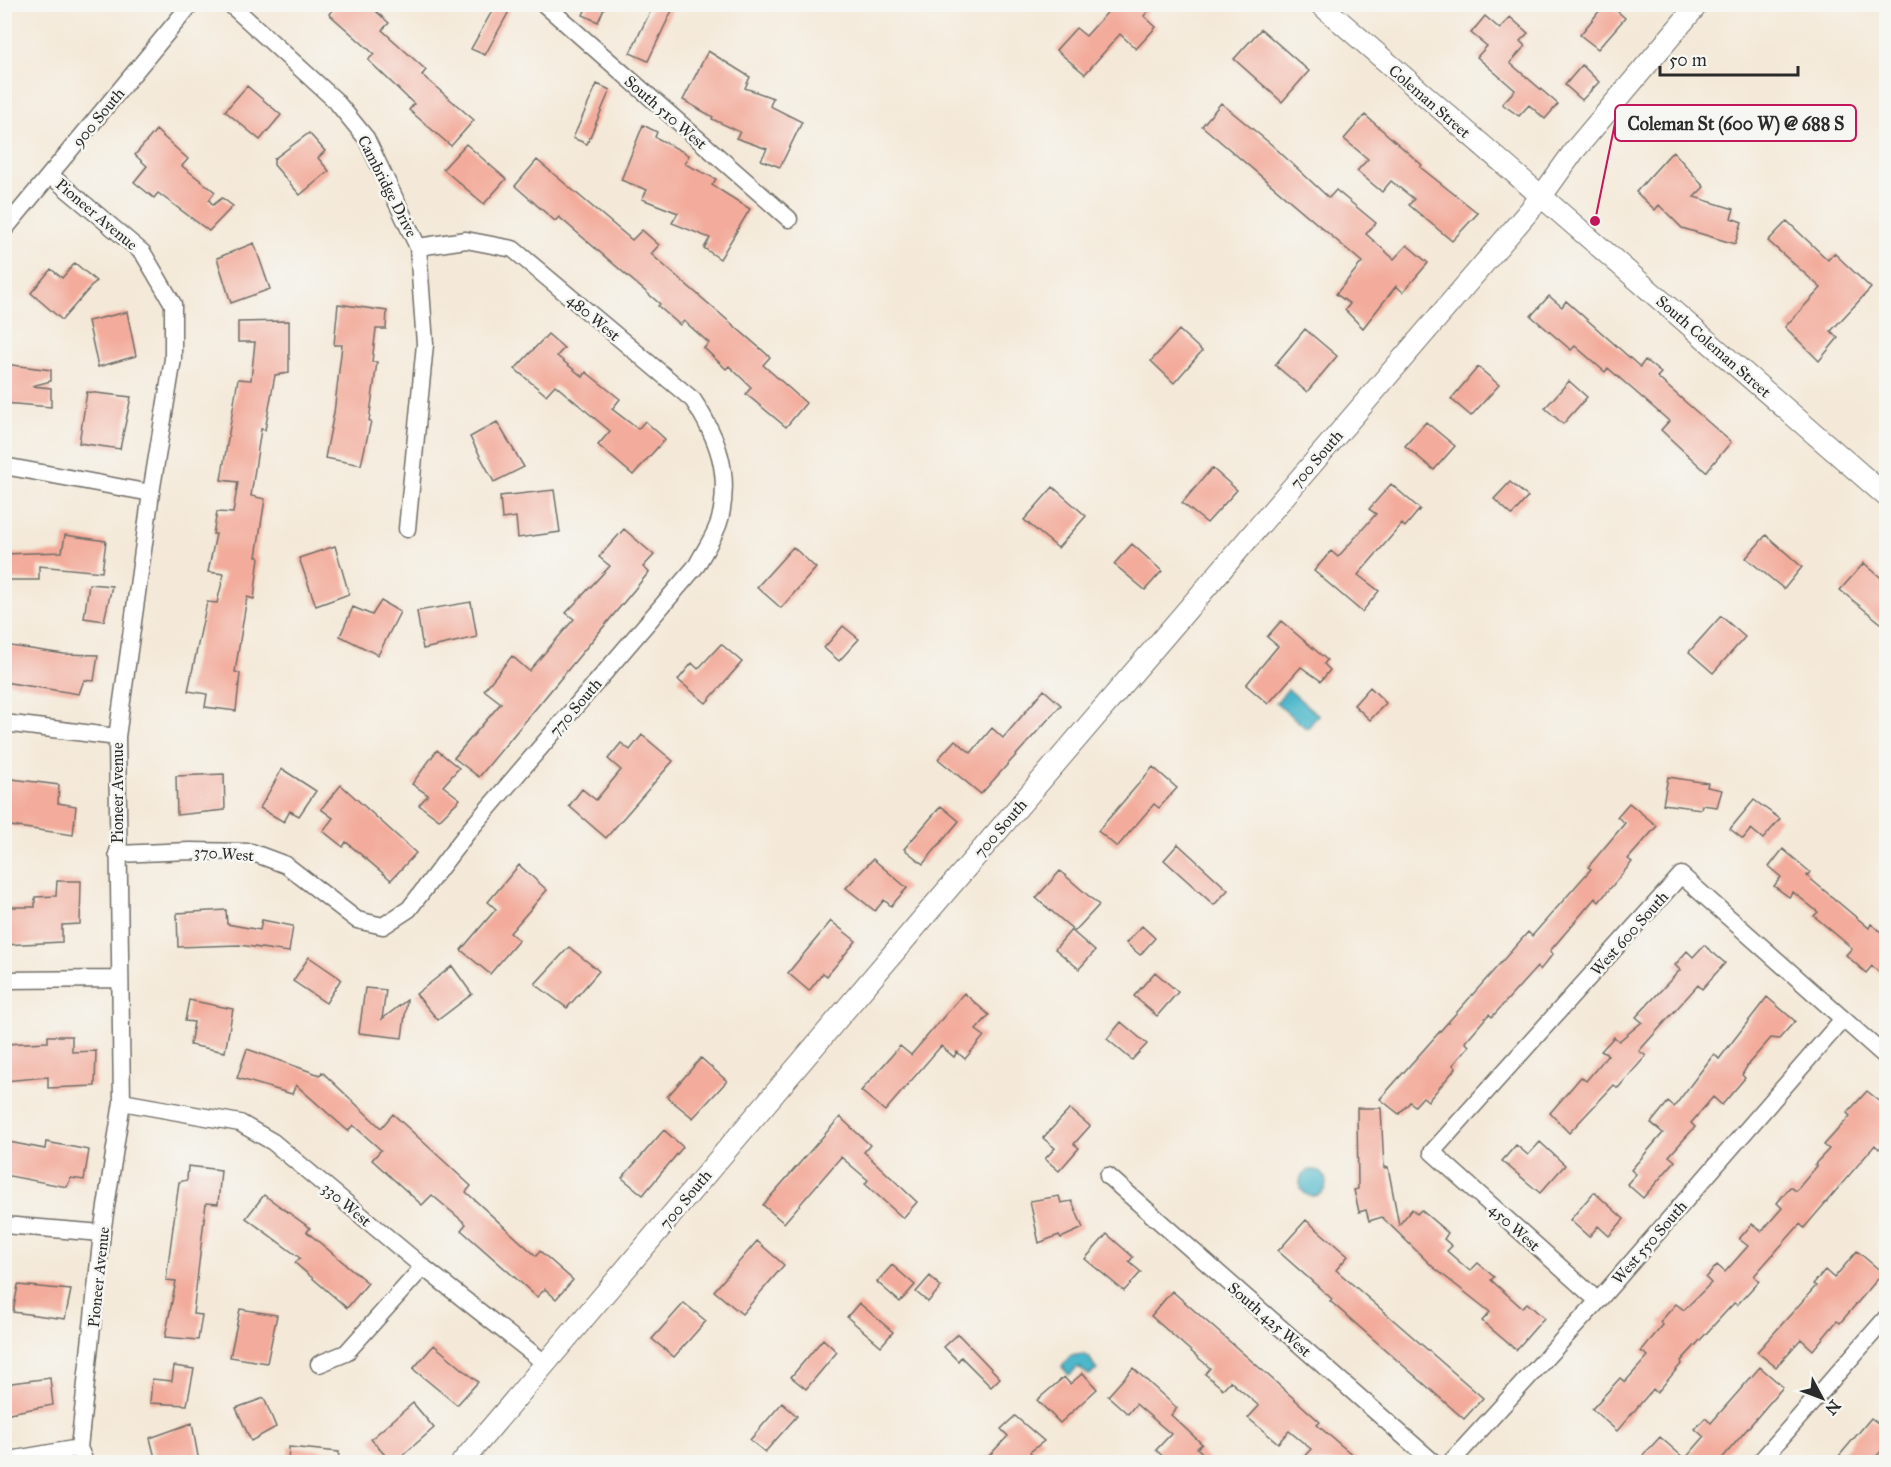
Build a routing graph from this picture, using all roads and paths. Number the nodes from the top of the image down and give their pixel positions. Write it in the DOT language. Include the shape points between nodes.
graph roads {
  1 [pos="191,4"];
  2 [pos="230,4"];
  3 [pos="544,4"];
  4 [pos="1320,4"];
  5 [pos="1698,4"];
  6 [pos="50,175"];
  7 [pos="1541,197"];
  8 [pos="789,219"];
  9 [pos="4,230"];
  10 [pos="418,247"];
  11 [pos="724,465"];
  12 [pos="4,466"];
  13 [pos="151,493"];
  14 [pos="1887,496"];
  15 [pos="407,529"];
  16 [pos="4,723"];
  17 [pos="117,737"];
  18 [pos="117,854"];
  19 [pos="383,926"];
  20 [pos="118,979"];
  21 [pos="4,980"];
  22 [pos="1843,1019"];
  23 [pos="1887,1057"];
  24 [pos="122,1102"];
  25 [pos="1432,1152"];
  26 [pos="1108,1176"];
  27 [pos="4,1225"];
  28 [pos="102,1233"];
  29 [pos="423,1267"];
  30 [pos="1598,1301"];
  31 [pos="1887,1318"];
  32 [pos="319,1364"];
  33 [pos="546,1364"];
  34 [pos="82,1455"];
  35 [pos="4,1461"];
  36 [pos="462,1462"];
  37 [pos="1433,1462"];
  38 [pos="1451,1462"];
  39 [pos="1760,1462"];
  1 -- 6 [label="street, 900 South"];
  2 -- 10 [label="street, Cambridge Drive" via="335,99 366,138"];
  3 -- 8 [label="street, South 510 West"];
  4 -- 7 [label="street, Coleman Street"];
  5 -- 7 [label="street, 700 South" via="1574,151"];
  6 -- 9 [label="street, 900 South"];
  6 -- 13 [label="street, Pioneer Avenue" via="143,253 173,304 173,358"];
  7 -- 14 [label="street, South Coleman Street"];
  7 -- 33 [label="street, 700 South"];
  10 -- 11 [label="street, 480 West" via="466,240 513,249 693,400 712,428"];
  10 -- 15 [label="street, Cambridge Drive" via="425,344"];
  11 -- 19 [label="street, 770 South" via="720,520 697,565 467,833 409,909"];
  12 -- 13 [label="street"];
  13 -- 17 [label="street, Pioneer Avenue"];
  16 -- 17 [label="street"];
  17 -- 18 [label="street, Pioneer Avenue"];
  18 -- 19 [label="street, 370 West" via="251,852 286,865 357,920"];
  18 -- 20 [label="street, Pioneer Avenue"];
  20 -- 21 [label="street"];
  20 -- 24 [label="street, Pioneer Avenue"];
  22 -- 23 [label="street"];
  22 -- 25 [label="street, West 600 South" via="1681,875"];
  22 -- 30 [label="street, West 550 South"];
  24 -- 28 [label="street, Pioneer Avenue"];
  24 -- 29 [label="street, 330 West" via="240,1123 273,1142"];
  25 -- 30 [label="street, 450 West"];
  26 -- 37 [label="street, South 425 West"];
  27 -- 28 [label="street"];
  28 -- 34 [label="street, Pioneer Avenue"];
  29 -- 32 [label="street" via="346,1353"];
  29 -- 33 [label="street, 330 West"];
  30 -- 38 [label="street, West 550 South"];
  31 -- 39 [label="street"];
  33 -- 36 [label="street, 700 South"];
  34 -- 35 [label="street"];
}
